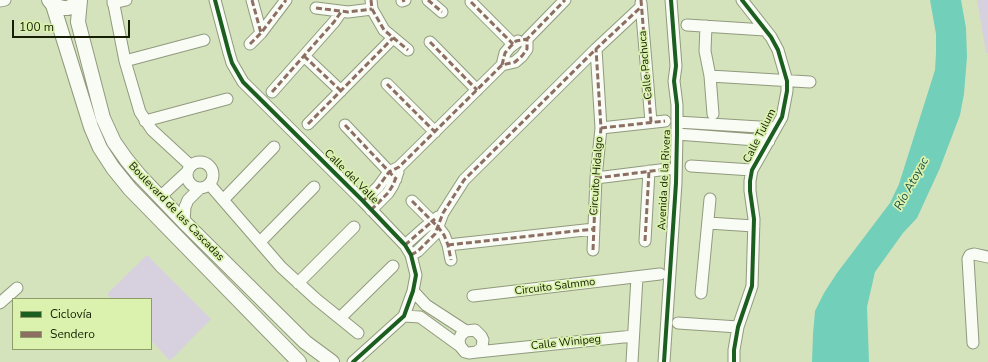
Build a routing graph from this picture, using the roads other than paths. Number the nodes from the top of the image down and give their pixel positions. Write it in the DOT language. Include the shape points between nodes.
graph roads {
  1 [pos="5,0"];
  2 [pos="80,0"];
  3 [pos="126,0"];
  4 [pos="215,0"];
  5 [pos="252,0"];
  6 [pos="286,0"];
  7 [pos="428,0"];
  8 [pos="671,0"];
  9 [pos="742,0"];
  10 [pos="0,1"];
  11 [pos="51,2"];
  12 [pos="113,2"];
  13 [pos="471,2"];
  14 [pos="559,2"];
  15 [pos="641,3"];
  16 [pos="371,5"];
  17 [pos="316,8"];
  18 [pos="341,12"];
  19 [pos="442,12"];
  20 [pos="687,25"];
  21 [pos="706,26"];
  22 [pos="765,30"];
  23 [pos="261,33"];
  24 [pos="393,38"];
  25 [pos="204,40"];
  26 [pos="527,40"];
  27 [pos="430,42"];
  28 [pos="250,44"];
  29 [pos="513,44"];
  30 [pos="596,49"];
  31 [pos="408,50"];
  32 [pos="304,56"];
  33 [pos="125,61"];
  34 [pos="502,65"];
  35 [pos="710,76"];
  36 [pos="787,81"];
  37 [pos="810,82"];
  38 [pos="387,84"];
  39 [pos="477,90"];
  40 [pos="341,91"];
  41 [pos="272,92"];
  42 [pos="227,99"];
  43 [pos="715,119"];
  44 [pos="145,121"];
  45 [pos="664,121"];
  46 [pos="651,122"];
  47 [pos="680,122"];
  48 [pos="308,124"];
  49 [pos="345,125"];
  50 [pos="601,128"];
  51 [pos="776,128"];
  52 [pos="435,132"];
  53 [pos="680,134"];
  54 [pos="716,137"];
  55 [pos="769,141"];
  56 [pos="274,147"];
  57 [pos="691,166"];
  58 [pos="189,169"];
  59 [pos="668,169"];
  60 [pos="752,170"];
  61 [pos="649,171"];
  62 [pos="395,172"];
  63 [pos="596,178"];
  64 [pos="314,186"];
  65 [pos="205,187"];
  66 [pos="160,197"];
  67 [pos="710,199"];
  68 [pos="223,200"];
  69 [pos="412,201"];
  70 [pos="367,205"];
  71 [pos="184,222"];
  72 [pos="708,223"];
  73 [pos="435,224"];
  74 [pos="754,226"];
  75 [pos="354,227"];
  76 [pos="594,229"];
  77 [pos="645,241"];
  78 [pos="260,242"];
  79 [pos="448,245"];
  80 [pos="408,250"];
  81 [pos="593,250"];
  82 [pos="988,256"];
  83 [pos="451,260"];
  84 [pos="393,266"];
  85 [pos="660,274"];
  86 [pos="637,277"];
  87 [pos="298,283"];
  88 [pos="17,288"];
  89 [pos="413,291"];
  90 [pos="671,292"];
  91 [pos="701,293"];
  92 [pos="473,296"];
  93 [pos="0,303"];
  94 [pos="426,305"];
  95 [pos="404,316"];
  96 [pos="340,318"];
  97 [pos="420,318"];
  98 [pos="678,323"];
  99 [pos="738,327"];
  100 [pos="466,331"];
  101 [pos="358,332"];
  102 [pos="633,336"];
  103 [pos="483,340"];
  104 [pos="973,343"];
  105 [pos="461,347"];
  106 [pos="499,350"];
  107 [pos="474,356"];
  108 [pos="328,360"];
  109 [pos="299,362"];
  110 [pos="311,362"];
  111 [pos="353,362"];
  112 [pos="463,362"];
  113 [pos="632,362"];
  114 [pos="664,362"];
  115 [pos="669,362"];
  116 [pos="734,362"];
  1 -- 10 [label="street"];
  2 -- 11 [label="main road" via="68,8"];
  2 -- 66 [label="main road, Boulevard de las Cascadas" via="78,22 103,118 114,142 126,159"];
  3 -- 12 [label="street"];
  4 -- 70 [label="street, Calle del Valle" via="228,53 243,82"];
  5 -- 23 [label="street"];
  6 -- 23 [label="street"];
  7 -- 19 [label="street"];
  8 -- 47 [label="street, Avenida de la Rivera" via="676,66 682,92"];
  9 -- 22 [label="street, Calle Tulum"];
  11 -- 109 [label="main road, Boulevard de las Cascadas" via="91,127 113,168 130,189"];
  12 -- 33 [label="street"];
  13 -- 29 [label="street"];
  14 -- 26 [label="street"];
  15 -- 30 [label="street"];
  15 -- 46 [label="street, Calle Pachuca"];
  16 -- 18 [label="street"];
  16 -- 24 [label="street" via="384,30"];
  17 -- 18 [label="street"];
  18 -- 32 [label="street"];
  20 -- 21 [label="street"];
  21 -- 22 [label="street"];
  21 -- 35 [label="street" via="705,51"];
  22 -- 36 [label="street, Calle Tulum" via="778,50"];
  23 -- 28 [label="street"];
  24 -- 31 [label="street"];
  24 -- 40 [label="street"];
  25 -- 33 [label="street"];
  26 -- 29 [label="street"];
  26 -- 34 [label="street" via="527,49 522,56 515,62"];
  27 -- 39 [label="street"];
  29 -- 34 [label="street" via="505,53"];
  30 -- 50 [label="street, Circuito Hidalgo"];
  30 -- 73 [label="street" via="464,180"];
  32 -- 40 [label="street"];
  32 -- 41 [label="street"];
  33 -- 44 [label="street"];
  34 -- 39 [label="street"];
  35 -- 36 [label="street"];
  35 -- 43 [label="street"];
  36 -- 37 [label="street"];
  36 -- 51 [label="street, Calle Tulum" via="782,117"];
  38 -- 52 [label="street"];
  39 -- 52 [label="street"];
  40 -- 48 [label="street"];
  42 -- 44 [label="street"];
  43 -- 47 [label="street"];
  43 -- 51 [label="street"];
  43 -- 54 [label="street"];
  44 -- 58 [label="street"];
  45 -- 46 [label="street"];
  46 -- 50 [label="street"];
  47 -- 53 [label="street, Avenida de la Rivera"];
  49 -- 62 [label="street"];
  50 -- 63 [label="street, Circuito Hidalgo"];
  51 -- 55 [label="street, Calle Tulum"];
  52 -- 62 [label="street"];
  53 -- 54 [label="street"];
  53 -- 90 [label="street, Avenida de la Rivera"];
  54 -- 55 [label="street"];
  55 -- 60 [label="street, Calle Tulum"];
  56 -- 68 [label="street"];
  57 -- 60 [label="street"];
  58 -- 65 [label="street" via="187,176 190,183 196,188"];
  58 -- 65 [label="street" via="198,162 211,167 214,174 212,182"];
  58 -- 66 [label="street"];
  59 -- 61 [label="street"];
  60 -- 74 [label="street, Calle Tulum" via="750,181"];
  61 -- 63 [label="street"];
  61 -- 77 [label="street"];
  62 -- 70 [label="street" via="378,187"];
  63 -- 76 [label="street, Circuito Hidalgo"];
  64 -- 78 [label="street"];
  65 -- 68 [label="street"];
  65 -- 71 [label="street" via="188,200"];
  66 -- 71 [label="main road, Boulevard de las Cascadas"];
  67 -- 72 [label="street"];
  68 -- 78 [label="street"];
  69 -- 73 [label="street"];
  70 -- 80 [label="street, Calle del Valle"];
  71 -- 108 [label="main road, Boulevard de las Cascadas" via="305,342"];
  72 -- 74 [label="street"];
  72 -- 91 [label="street"];
  73 -- 79 [label="street"];
  73 -- 80 [label="street"];
  74 -- 99 [label="street, Calle Tulum" via="752,286"];
  75 -- 87 [label="street"];
  76 -- 79 [label="street, Circuito Hidalgo"];
  76 -- 81 [label="street"];
  78 -- 87 [label="street"];
  79 -- 83 [label="street"];
  80 -- 89 [label="street" via="416,275"];
  82 -- 104 [label="street" via="974,254 968,259"];
  84 -- 96 [label="street"];
  85 -- 86 [label="street, Circuito Salmmo"];
  86 -- 92 [label="street, Circuito Salmmo"];
  86 -- 102 [label="street"];
  87 -- 96 [label="street"];
  88 -- 93 [label="street"];
  89 -- 94 [label="street"];
  89 -- 95 [label="street"];
  90 -- 114 [label="street, Avenida de la Rivera"];
  90 -- 115 [label="street, Avenida de la Rivera"];
  94 -- 97 [label="street"];
  94 -- 100 [label="street"];
  95 -- 97 [label="street"];
  95 -- 111 [label="street"];
  96 -- 101 [label="street"];
  97 -- 105 [label="street"];
  98 -- 99 [label="street"];
  99 -- 116 [label="street, Calle Tulum"];
  100 -- 103 [label="street" via="475,330"];
  100 -- 105 [label="street" via="459,340"];
  102 -- 106 [label="street, Calle Winipeg"];
  102 -- 113 [label="street"];
  103 -- 106 [label="street"];
  103 -- 107 [label="street" via="482,347"];
  105 -- 107 [label="street"];
  105 -- 112 [label="street"];
  106 -- 107 [label="street, Calle Winipeg"];
  108 -- 110 [label="main road" via="316,359"];
}
